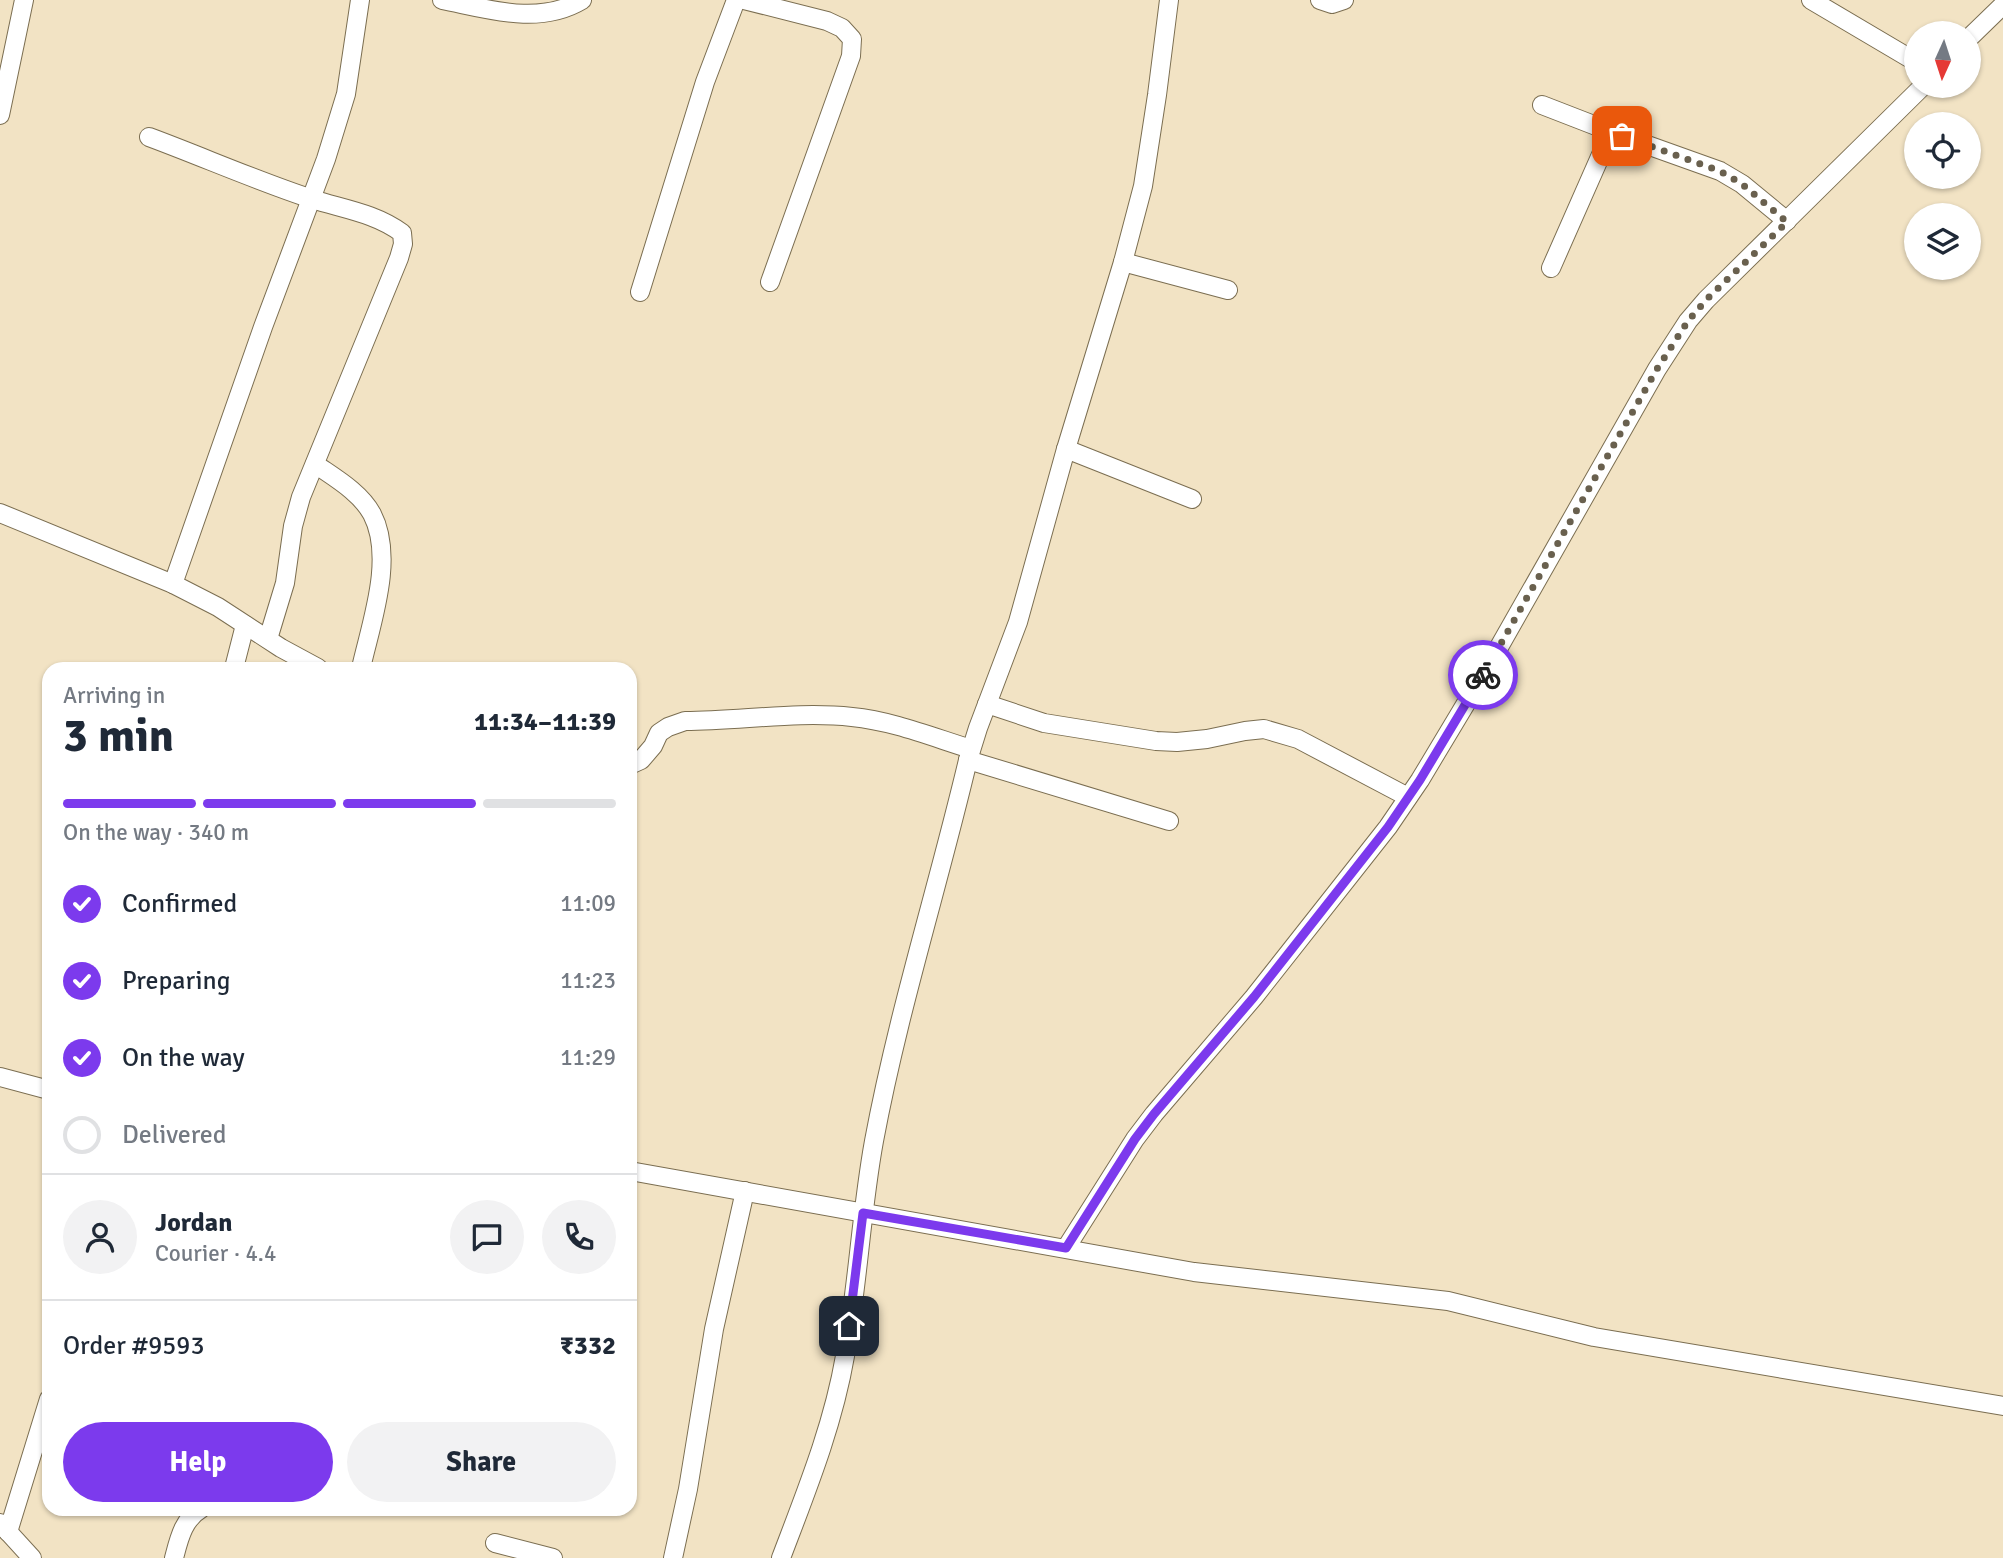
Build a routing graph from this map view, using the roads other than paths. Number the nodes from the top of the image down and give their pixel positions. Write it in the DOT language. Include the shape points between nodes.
graph roads {
  1 [pos="24,0"];
  2 [pos="360,0"];
  3 [pos="442,0"];
  4 [pos="582,0"];
  5 [pos="736,0"];
  6 [pos="744,0"];
  7 [pos="1169,0"];
  8 [pos="1320,0"];
  9 [pos="1344,0"];
  10 [pos="1811,0"];
  11 [pos="2003,5"];
  12 [pos="1981,26"];
  13 [pos="1904,55"];
  14 [pos="1911,98"];
  15 [pos="1542,105"];
  16 [pos="0,115"];
  17 [pos="1611,132"];
  18 [pos="149,137"];
  19 [pos="311,199"];
  20 [pos="1787,222"];
  21 [pos="1123,261"];
  22 [pos="1551,268"];
  23 [pos="770,282"];
  24 [pos="1228,290"];
  25 [pos="640,292"];
  26 [pos="1066,449"];
  27 [pos="315,464"];
  28 [pos="1192,499"];
  29 [pos="0,513"];
  30 [pos="173,584"];
  31 [pos="245,625"];
  32 [pos="268,639"];
  33 [pos="236,662"];
  34 [pos="308,662"];
  35 [pos="362,662"];
  36 [pos="987,704"];
  37 [pos="969,754"];
  38 [pos="637,762"];
  39 [pos="1408,797"];
  40 [pos="1169,821"];
  41 [pos="0,1077"];
  42 [pos="42,1088"];
  43 [pos="637,1172"];
  44 [pos="745,1191"];
  45 [pos="863,1213"];
  46 [pos="1066,1248"];
  47 [pos="2003,1406"];
  48 [pos="42,1419"];
  49 [pos="192,1516"];
  50 [pos="4,1528"];
  51 [pos="495,1543"];
  52 [pos="32,1558"];
  53 [pos="174,1558"];
  54 [pos="553,1558"];
  55 [pos="673,1558"];
  56 [pos="781,1558"];
  1 -- 16 [label="street"];
  2 -- 19 [label="street" via="346,94"];
  3 -- 4 [label="street" via="489,10 550,14"];
  5 -- 25 [label="street" via="705,82"];
  6 -- 23 [label="street" via="827,21 852,38 851,56"];
  7 -- 21 [label="street" via="1143,186"];
  8 -- 9 [label="street" via="1332,4"];
  10 -- 13 [label="street"];
  11 -- 12 [label="street"];
  14 -- 20 [label="street"];
  15 -- 17 [label="street"];
  17 -- 20 [label="street" via="1720,171"];
  17 -- 22 [label="street"];
  18 -- 19 [label="street"];
  19 -- 27 [label="street" via="391,225 402,233 403,244"];
  19 -- 30 [label="street"];
  20 -- 39 [label="street" via="1688,321"];
  21 -- 24 [label="street"];
  21 -- 26 [label="street"];
  26 -- 28 [label="street"];
  26 -- 36 [label="street" via="1018,622"];
  27 -- 32 [label="street" via="301,497 285,583"];
  27 -- 35 [label="street" via="361,499 378,532 381,575"];
  29 -- 30 [label="street"];
  30 -- 31 [label="street"];
  31 -- 32 [label="street"];
  31 -- 33 [label="street"];
  32 -- 34 [label="street"];
  36 -- 37 [label="street"];
  36 -- 39 [label="street" via="1044,723 1156,741 1207,739 1264,729 1298,739"];
  37 -- 38 [label="street" via="906,728 823,715 685,721 659,733"];
  37 -- 40 [label="street"];
  37 -- 45 [label="street" via="887,1082"];
  39 -- 46 [label="street" via="1301,939 1135,1139"];
  41 -- 42 [label="street"];
  43 -- 44 [label="street"];
  44 -- 45 [label="street"];
  44 -- 55 [label="street" via="714,1329"];
  45 -- 46 [label="street"];
  45 -- 56 [label="street" via="853,1297 828,1430"];
  46 -- 47 [label="street" via="1194,1272 1448,1301 1594,1337"];
  48 -- 50 [label="street"];
  49 -- 53 [label="street" via="185,1523"];
  50 -- 52 [label="street"];
  51 -- 54 [label="street"];
}
